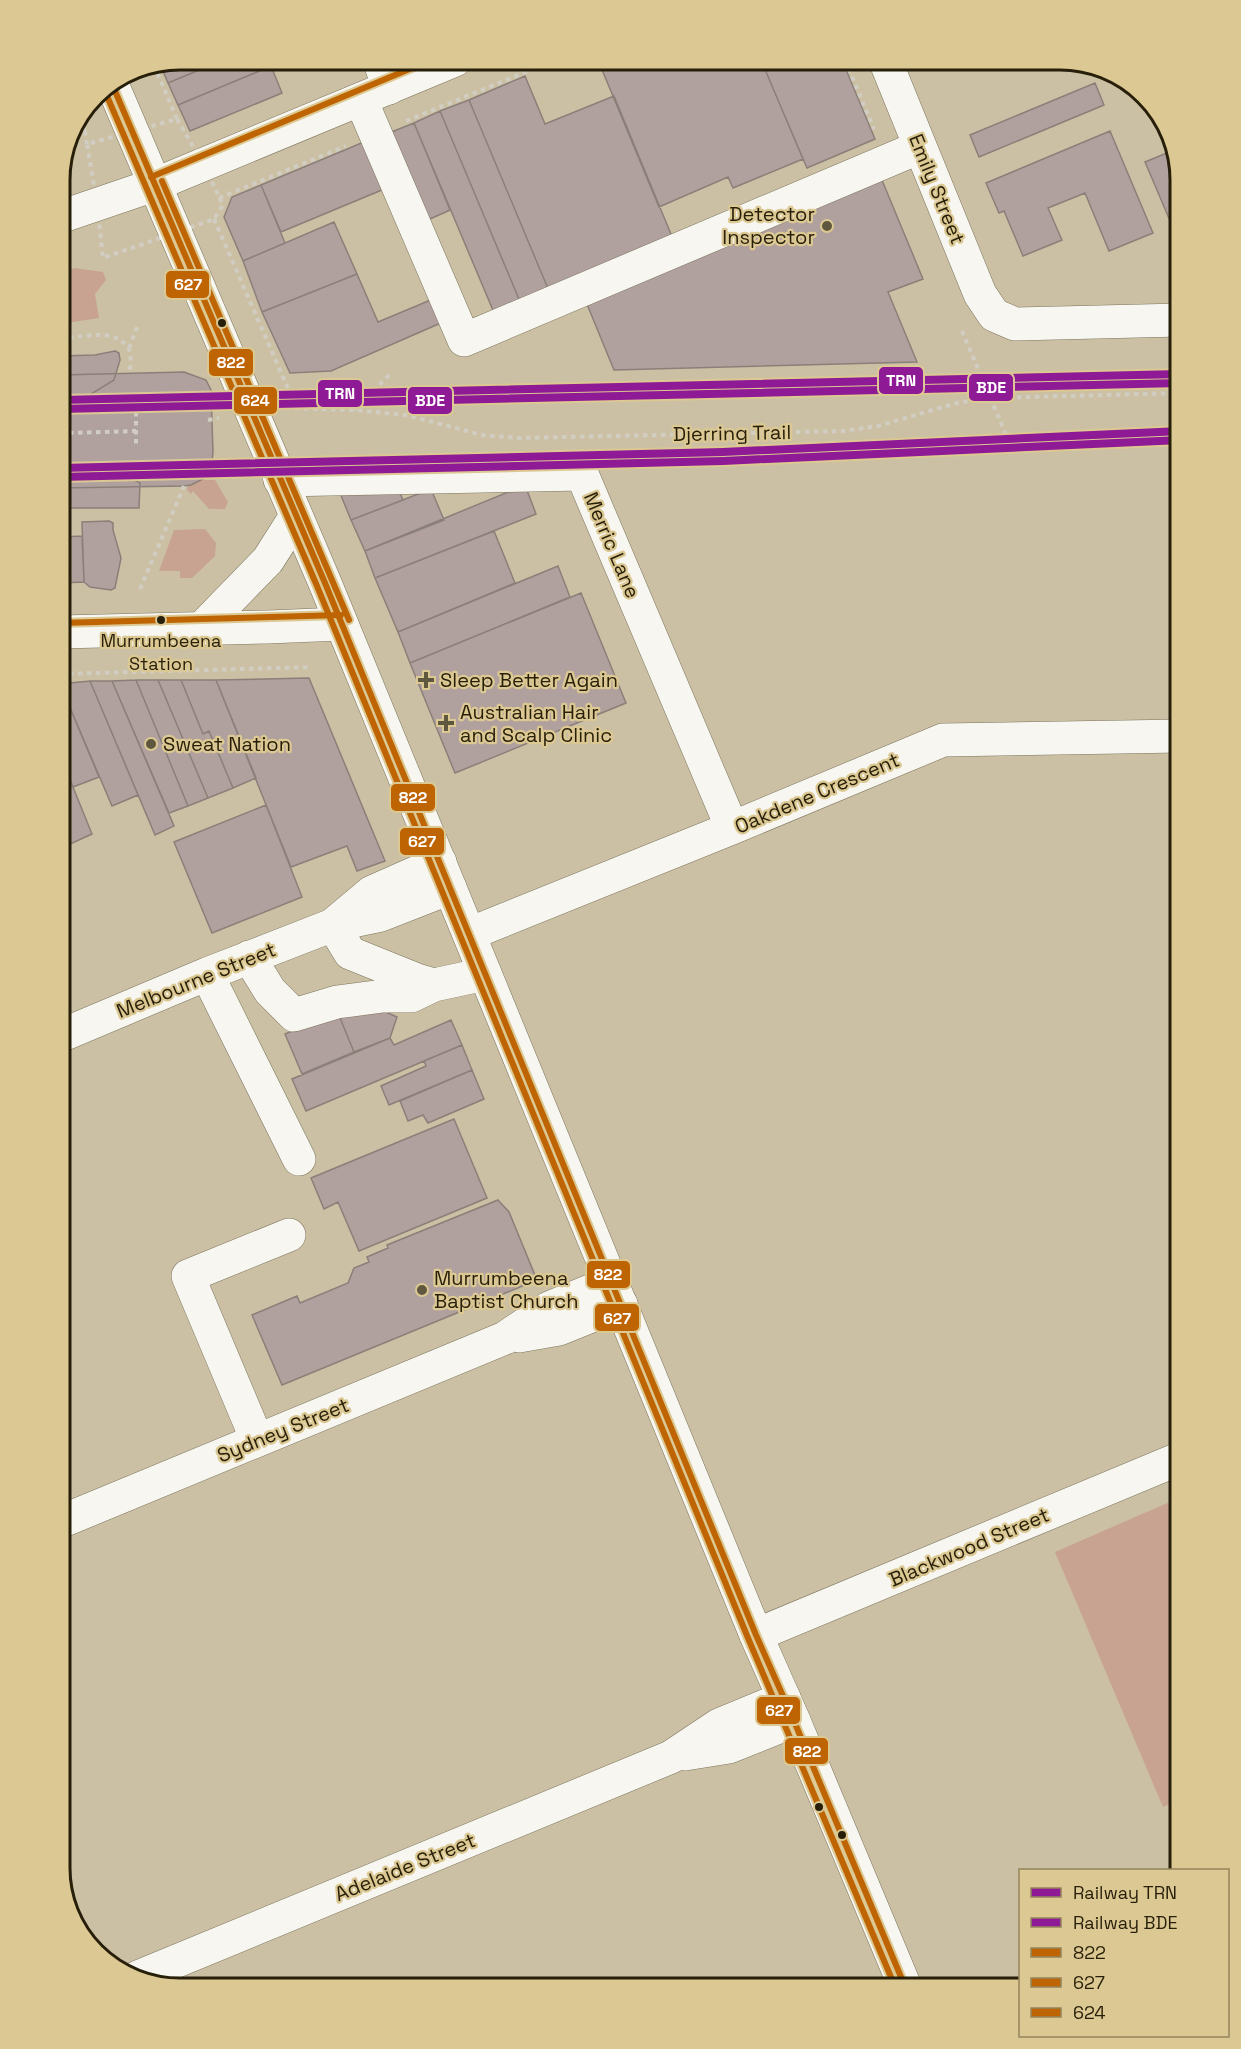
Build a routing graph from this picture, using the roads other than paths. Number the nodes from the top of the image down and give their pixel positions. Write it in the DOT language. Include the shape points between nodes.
graph roads {
  1 [pos="418,71"];
  2 [pos="889,71"];
  3 [pos="377,83"];
  4 [pos="115,92"];
  5 [pos="920,147"];
  6 [pos="154,185"];
  7 [pos="71,213"];
  8 [pos="1170,320"];
  9 [pos="280,480"];
  10 [pos="296,516"];
  11 [pos="341,624"];
  12 [pos="201,628"];
  13 [pos="71,632"];
  14 [pos="1170,736"];
  15 [pos="732,828"];
  16 [pos="445,875"];
  17 [pos="333,925"];
  18 [pos="469,934"];
  19 [pos="249,957"];
  20 [pos="207,974"];
  21 [pos="485,974"];
  22 [pos="434,985"];
  23 [pos="70,1032"];
  24 [pos="299,1159"];
  25 [pos="290,1235"];
  26 [pos="617,1293"];
  27 [pos="257,1440"];
  28 [pos="1170,1463"];
  29 [pos="70,1518"];
  30 [pos="756,1635"];
  31 [pos="789,1709"];
  32 [pos="147,1973"];
  33 [pos="901,1978"];
  1 -- 3 [label="street"];
  2 -- 5 [label="street, Emily Street"];
  3 -- 5 [label="street" via="464,340"];
  3 -- 6 [label="street"];
  4 -- 6 [label="street"];
  5 -- 8 [label="street, Emily Street" via="980,294 994,315 1015,324"];
  6 -- 7 [label="street"];
  6 -- 9 [label="street"];
  9 -- 10 [label="street"];
  9 -- 15 [label="street, Merric Lane" via="582,474"];
  10 -- 11 [label="street"];
  10 -- 12 [label="street" via="268,560"];
  11 -- 12 [label="street"];
  11 -- 16 [label="street"];
  12 -- 13 [label="street"];
  14 -- 15 [label="street, Oakdene Crescent" via="943,740"];
  15 -- 18 [label="street, Oakdene Crescent"];
  16 -- 17 [label="street, Melbourne Street" via="381,915"];
  16 -- 18 [label="street"];
  17 -- 19 [label="street, Melbourne Street"];
  17 -- 22 [label="street" via="350,953"];
  18 -- 21 [label="street"];
  19 -- 20 [label="street, Melbourne Street"];
  19 -- 22 [label="street" via="270,991 294,1015 337,1002 411,996"];
  20 -- 23 [label="street, Melbourne Street"];
  20 -- 24 [label="street"];
  21 -- 22 [label="street"];
  21 -- 26 [label="street"];
  25 -- 27 [label="street" via="188,1276"];
  26 -- 27 [label="street, Sydney Street" via="549,1308 505,1338"];
  26 -- 30 [label="street"];
  27 -- 29 [label="street, Sydney Street"];
  28 -- 30 [label="street, Blackwood Street"];
  30 -- 31 [label="street"];
  31 -- 32 [label="street, Adelaide Street" via="719,1725 671,1757"];
  31 -- 33 [label="street"];
}
